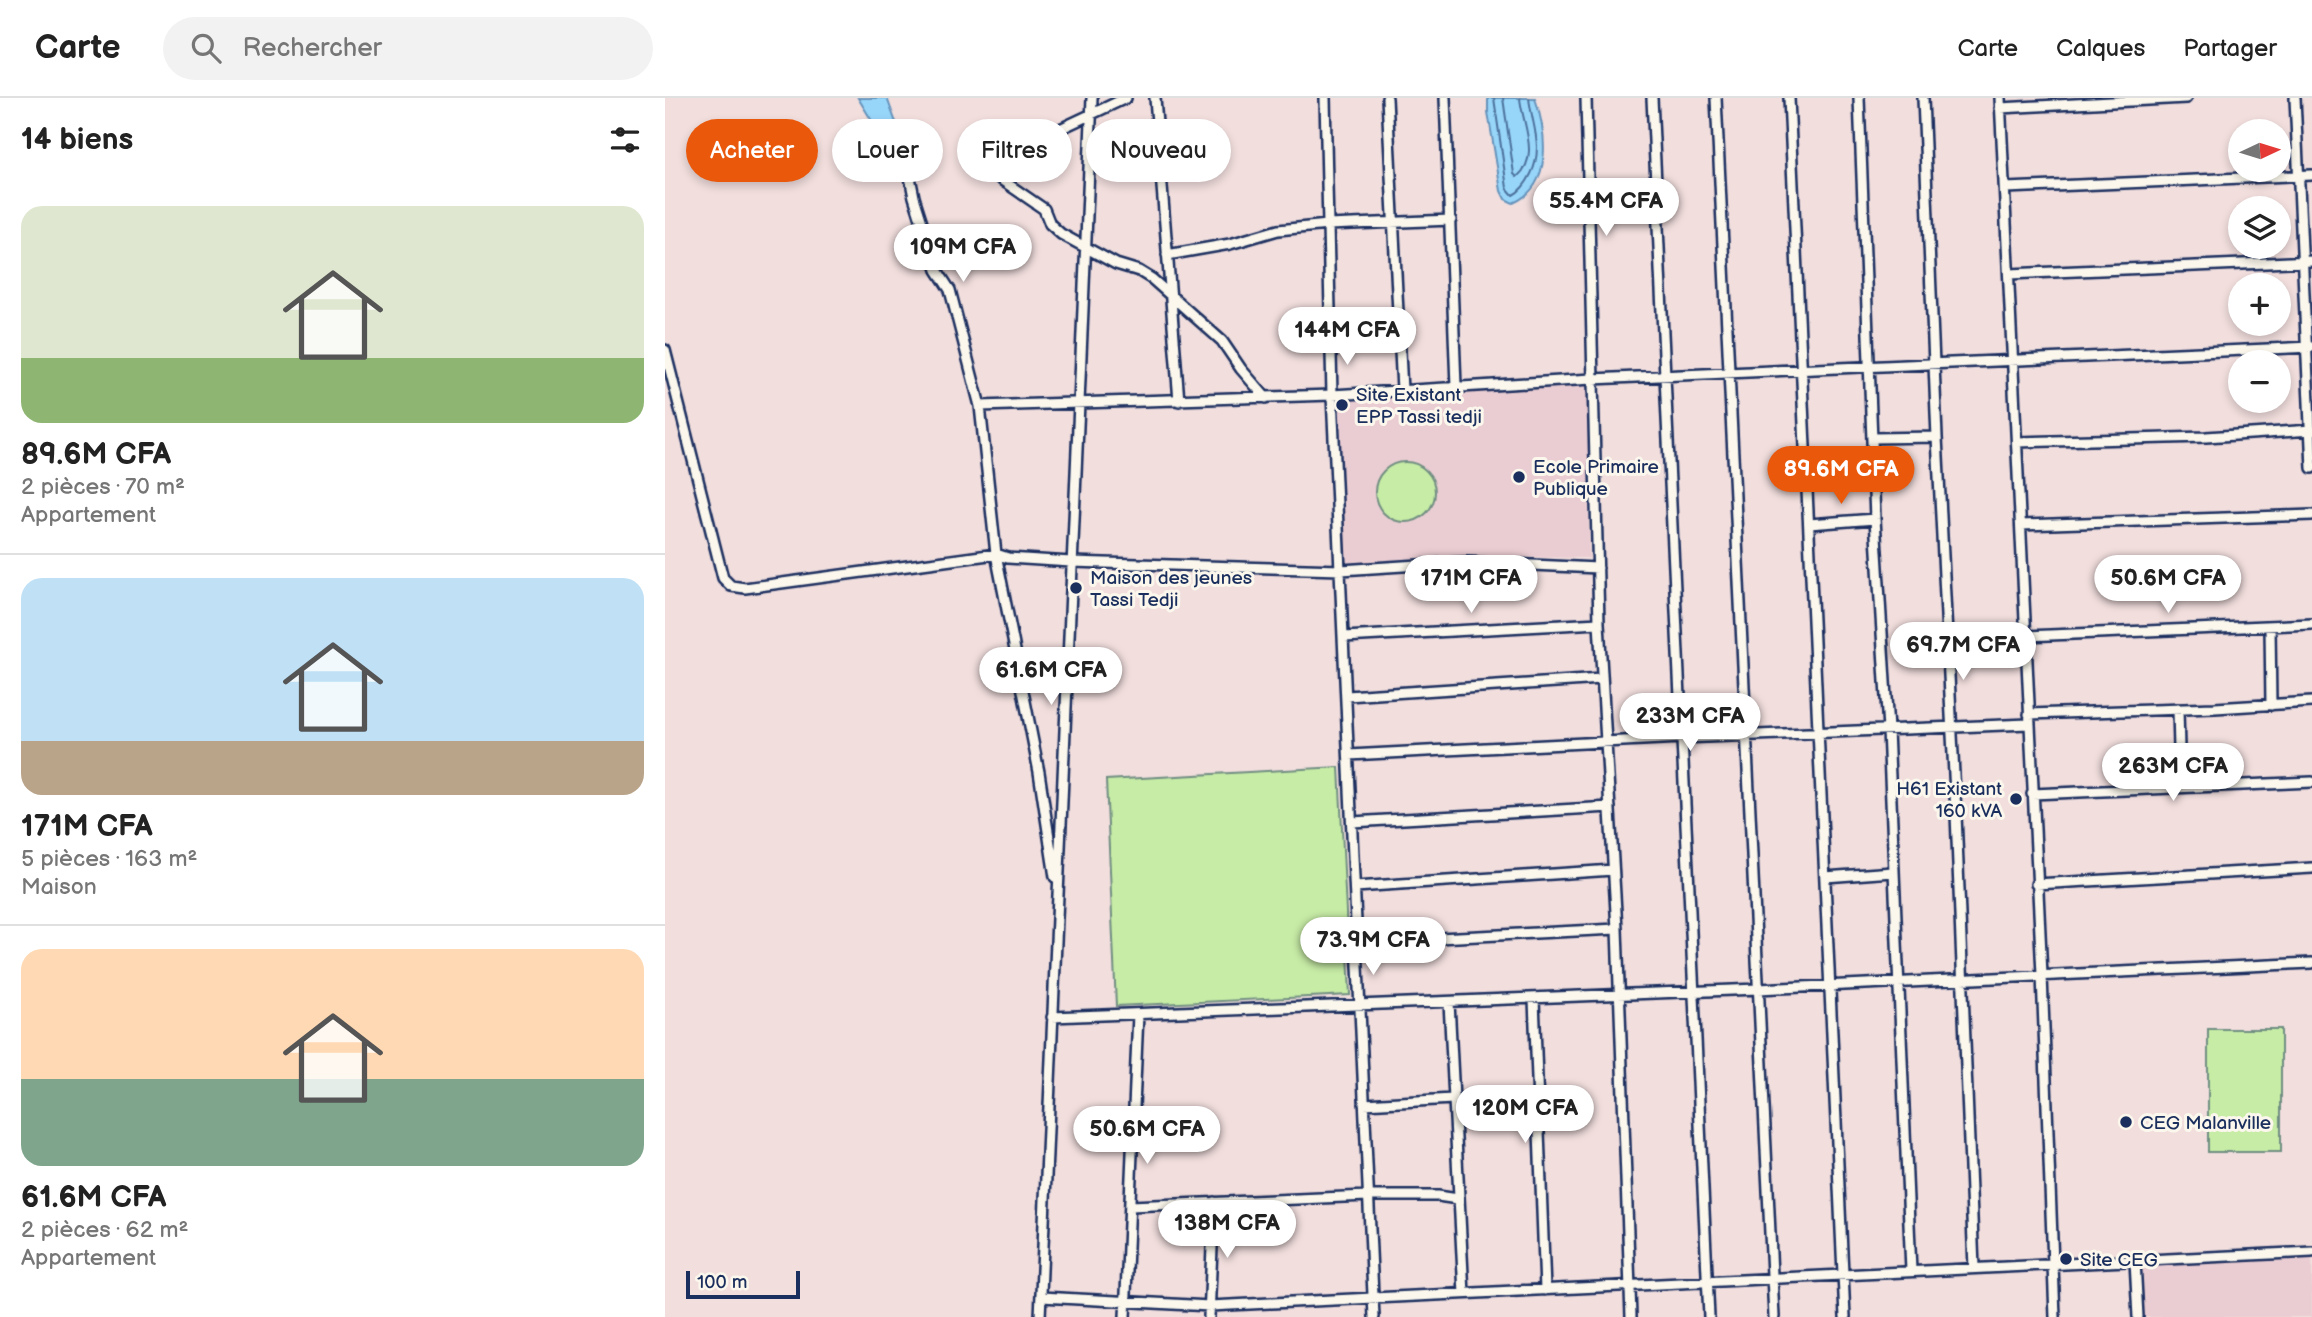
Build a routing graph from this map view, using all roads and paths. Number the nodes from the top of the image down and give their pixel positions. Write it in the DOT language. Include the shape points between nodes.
graph roads {
  1 [pos="1091,98"];
  2 [pos="1126,98"];
  3 [pos="1155,98"];
  4 [pos="1325,98"];
  5 [pos="1387,98"];
  6 [pos="1445,98"];
  7 [pos="1586,98"];
  8 [pos="1653,98"];
  9 [pos="1716,98"];
  10 [pos="1789,98"];
  11 [pos="1859,98"];
  12 [pos="1923,98"];
  13 [pos="2186,98"];
  14 [pos="2295,98"];
  15 [pos="2000,103"];
  16 [pos="1091,113"];
  17 [pos="2298,176"];
  18 [pos="2312,176"];
  19 [pos="911,182"];
  20 [pos="2005,188"];
  21 [pos="1451,220"];
  22 [pos="1393,222"];
  23 [pos="1328,225"];
  24 [pos="1086,247"];
  25 [pos="1167,255"];
  26 [pos="2307,261"];
  27 [pos="2009,274"];
  28 [pos="1171,296"];
  29 [pos="2309,347"];
  30 [pos="665,349"];
  31 [pos="2014,360"];
  32 [pos="1935,363"];
  33 [pos="1869,367"];
  34 [pos="1801,370"];
  35 [pos="1730,373"];
  36 [pos="1664,376"];
  37 [pos="1592,379"];
  38 [pos="1456,386"];
  39 [pos="1402,390"];
  40 [pos="1332,395"];
  41 [pos="1266,398"];
  42 [pos="1179,401"];
  43 [pos="1079,403"];
  44 [pos="980,405"];
  45 [pos="2311,430"];
  46 [pos="1937,437"];
  47 [pos="1873,439"];
  48 [pos="2017,442"];
  49 [pos="2312,468"];
  50 [pos="2312,515"];
  51 [pos="1875,519"];
  52 [pos="1808,524"];
  53 [pos="2021,525"];
  54 [pos="996,554"];
  55 [pos="1071,562"];
  56 [pos="1598,568"];
  57 [pos="1341,570"];
  58 [pos="1599,623"];
  59 [pos="2312,624"];
  60 [pos="2270,626"];
  61 [pos="2026,636"];
  62 [pos="1344,638"];
  63 [pos="1601,679"];
  64 [pos="1347,696"];
  65 [pos="2312,702"];
  66 [pos="2271,705"];
  67 [pos="2178,709"];
  68 [pos="2029,714"];
  69 [pos="2029,724"];
  70 [pos="1951,727"];
  71 [pos="1888,730"];
  72 [pos="1818,733"];
  73 [pos="1747,737"];
  74 [pos="1682,738"];
  75 [pos="1605,742"];
  76 [pos="1349,755"];
  77 [pos="2312,782"];
  78 [pos="2180,788"];
  79 [pos="2032,794"];
  80 [pos="1610,807"];
  81 [pos="1352,822"];
  82 [pos="2312,868"];
  83 [pos="1613,870"];
  84 [pos="1893,872"];
  85 [pos="1825,877"];
  86 [pos="2036,884"];
  87 [pos="1355,887"];
  88 [pos="1058,900"];
  89 [pos="1617,929"];
  90 [pos="1357,943"];
  91 [pos="2312,963"];
  92 [pos="2042,975"];
  93 [pos="1963,979"];
  94 [pos="1898,982"];
  95 [pos="1830,985"];
  96 [pos="1758,989"];
  97 [pos="1695,991"];
  98 [pos="1620,995"];
  99 [pos="1534,999"];
  100 [pos="1449,1002"];
  101 [pos="1360,1006"];
  102 [pos="1138,1014"];
  103 [pos="1052,1017"];
  104 [pos="1453,1099"];
  105 [pos="1364,1104"];
  106 [pos="1368,1196"];
  107 [pos="1458,1199"];
  108 [pos="1214,1202"];
  109 [pos="1130,1206"];
  110 [pos="2312,1252"];
  111 [pos="2135,1261"];
  112 [pos="2053,1264"];
  113 [pos="1975,1268"];
  114 [pos="1911,1271"];
  115 [pos="1843,1275"];
  116 [pos="1773,1279"];
  117 [pos="1707,1282"];
  118 [pos="1629,1285"];
  119 [pos="1545,1290"];
  120 [pos="1464,1294"];
  121 [pos="1041,1297"];
  122 [pos="1373,1298"];
  123 [pos="1126,1302"];
  124 [pos="1210,1307"];
  125 [pos="1040,1317"];
  126 [pos="1125,1317"];
  127 [pos="1209,1317"];
  128 [pos="1374,1317"];
  129 [pos="1631,1317"];
  130 [pos="1709,1317"];
  131 [pos="1774,1317"];
  132 [pos="1845,1317"];
  133 [pos="2055,1317"];
  134 [pos="2138,1317"];
  1 -- 16 [label="street"];
  2 -- 16 [label="street"];
  3 -- 25 [label="street"];
  4 -- 23 [label="street"];
  5 -- 22 [label="street"];
  6 -- 21 [label="street"];
  7 -- 37 [label="street"];
  8 -- 36 [label="street"];
  9 -- 35 [label="street"];
  10 -- 34 [label="street"];
  11 -- 33 [label="street"];
  12 -- 32 [label="street"];
  13 -- 15 [label="street"];
  14 -- 17 [label="street"];
  15 -- 20 [label="street"];
  16 -- 24 [label="street"];
  16 -- 24 [label="street" via="992,168 999,178 1044,209 1053,229"];
  17 -- 18 [label="street"];
  17 -- 20 [label="street"];
  17 -- 26 [label="street"];
  19 -- 44 [label="street" via="937,270 950,289"];
  20 -- 27 [label="street"];
  21 -- 22 [label="street"];
  21 -- 38 [label="street"];
  22 -- 23 [label="street"];
  22 -- 39 [label="street"];
  23 -- 25 [label="street" via="1277,230"];
  23 -- 40 [label="street"];
  24 -- 28 [label="street" via="1139,271"];
  24 -- 43 [label="street"];
  25 -- 28 [label="street"];
  26 -- 27 [label="street"];
  26 -- 29 [label="street"];
  27 -- 31 [label="street"];
  28 -- 41 [label="street" via="1222,341"];
  28 -- 42 [label="street"];
  29 -- 31 [label="street"];
  29 -- 45 [label="street"];
  30 -- 54 [label="street" via="723,578 731,586"];
  31 -- 32 [label="street"];
  31 -- 48 [label="street"];
  32 -- 33 [label="street"];
  32 -- 46 [label="street"];
  33 -- 34 [label="street"];
  33 -- 47 [label="street"];
  34 -- 35 [label="street"];
  34 -- 52 [label="street"];
  35 -- 36 [label="street"];
  35 -- 73 [label="street"];
  36 -- 37 [label="street"];
  36 -- 74 [label="street"];
  37 -- 38 [label="street"];
  37 -- 56 [label="street"];
  38 -- 39 [label="street"];
  39 -- 40 [label="street"];
  40 -- 41 [label="street"];
  40 -- 57 [label="street"];
  41 -- 42 [label="street"];
  42 -- 43 [label="street"];
  43 -- 44 [label="street"];
  43 -- 55 [label="street"];
  44 -- 54 [label="street"];
  45 -- 48 [label="street" via="2206,438"];
  45 -- 49 [label="street"];
  46 -- 47 [label="street"];
  46 -- 70 [label="street"];
  47 -- 51 [label="street"];
  48 -- 53 [label="street"];
  50 -- 53 [label="street"];
  51 -- 52 [label="street"];
  51 -- 71 [label="street"];
  52 -- 72 [label="street"];
  53 -- 61 [label="street"];
  54 -- 55 [label="street"];
  54 -- 88 [label="street" via="1039,772"];
  55 -- 57 [label="street"];
  55 -- 88 [label="street"];
  56 -- 57 [label="street" via="1465,562"];
  56 -- 58 [label="street"];
  57 -- 62 [label="street"];
  58 -- 62 [label="street"];
  58 -- 63 [label="street"];
  59 -- 60 [label="street"];
  60 -- 61 [label="street"];
  60 -- 66 [label="street"];
  61 -- 68 [label="street"];
  62 -- 64 [label="street"];
  63 -- 64 [label="street"];
  63 -- 75 [label="street"];
  64 -- 76 [label="street"];
  65 -- 66 [label="street"];
  66 -- 67 [label="street"];
  67 -- 68 [label="street"];
  67 -- 78 [label="street"];
  68 -- 69 [label="street"];
  69 -- 70 [label="street"];
  69 -- 79 [label="street"];
  70 -- 71 [label="street"];
  70 -- 93 [label="street"];
  71 -- 72 [label="street"];
  71 -- 84 [label="street"];
  72 -- 73 [label="street"];
  72 -- 85 [label="street"];
  73 -- 74 [label="street"];
  73 -- 96 [label="street"];
  74 -- 75 [label="street"];
  74 -- 97 [label="street"];
  75 -- 76 [label="street"];
  75 -- 80 [label="street"];
  76 -- 81 [label="street"];
  77 -- 78 [label="street"];
  78 -- 79 [label="street"];
  79 -- 86 [label="street"];
  80 -- 81 [label="street"];
  80 -- 83 [label="street"];
  81 -- 87 [label="street"];
  82 -- 86 [label="street"];
  83 -- 87 [label="street"];
  83 -- 89 [label="street"];
  84 -- 85 [label="street"];
  84 -- 94 [label="street"];
  85 -- 95 [label="street"];
  86 -- 92 [label="street"];
  87 -- 90 [label="street"];
  88 -- 103 [label="street"];
  89 -- 90 [label="street"];
  89 -- 98 [label="street"];
  90 -- 101 [label="street"];
  91 -- 92 [label="street"];
  92 -- 93 [label="street"];
  92 -- 112 [label="street"];
  93 -- 94 [label="street"];
  93 -- 113 [label="street"];
  94 -- 95 [label="street"];
  94 -- 114 [label="street"];
  95 -- 96 [label="street"];
  95 -- 115 [label="street"];
  96 -- 97 [label="street"];
  96 -- 116 [label="street"];
  97 -- 98 [label="street"];
  97 -- 117 [label="street"];
  98 -- 99 [label="street"];
  98 -- 118 [label="street"];
  99 -- 100 [label="street"];
  99 -- 119 [label="street"];
  100 -- 101 [label="street"];
  100 -- 104 [label="street"];
  101 -- 102 [label="street"];
  101 -- 105 [label="street"];
  102 -- 103 [label="street"];
  102 -- 109 [label="street"];
  103 -- 121 [label="street"];
  104 -- 105 [label="street"];
  104 -- 107 [label="street"];
  105 -- 106 [label="street"];
  106 -- 107 [label="street"];
  106 -- 108 [label="street"];
  106 -- 122 [label="street"];
  107 -- 120 [label="street"];
  108 -- 109 [label="street"];
  108 -- 124 [label="street"];
  109 -- 123 [label="street"];
  110 -- 111 [label="street"];
  111 -- 112 [label="street"];
  111 -- 134 [label="street"];
  112 -- 113 [label="street"];
  112 -- 133 [label="street"];
  113 -- 114 [label="street"];
  114 -- 115 [label="street"];
  115 -- 116 [label="street"];
  115 -- 132 [label="street"];
  116 -- 117 [label="street"];
  116 -- 131 [label="street"];
  117 -- 118 [label="street"];
  117 -- 130 [label="street"];
  118 -- 119 [label="street"];
  118 -- 129 [label="street"];
  119 -- 120 [label="street"];
  120 -- 122 [label="street"];
  121 -- 123 [label="street"];
  121 -- 125 [label="street"];
  122 -- 124 [label="street"];
  122 -- 128 [label="street"];
  123 -- 124 [label="street"];
  123 -- 126 [label="street"];
  124 -- 127 [label="street"];
}
